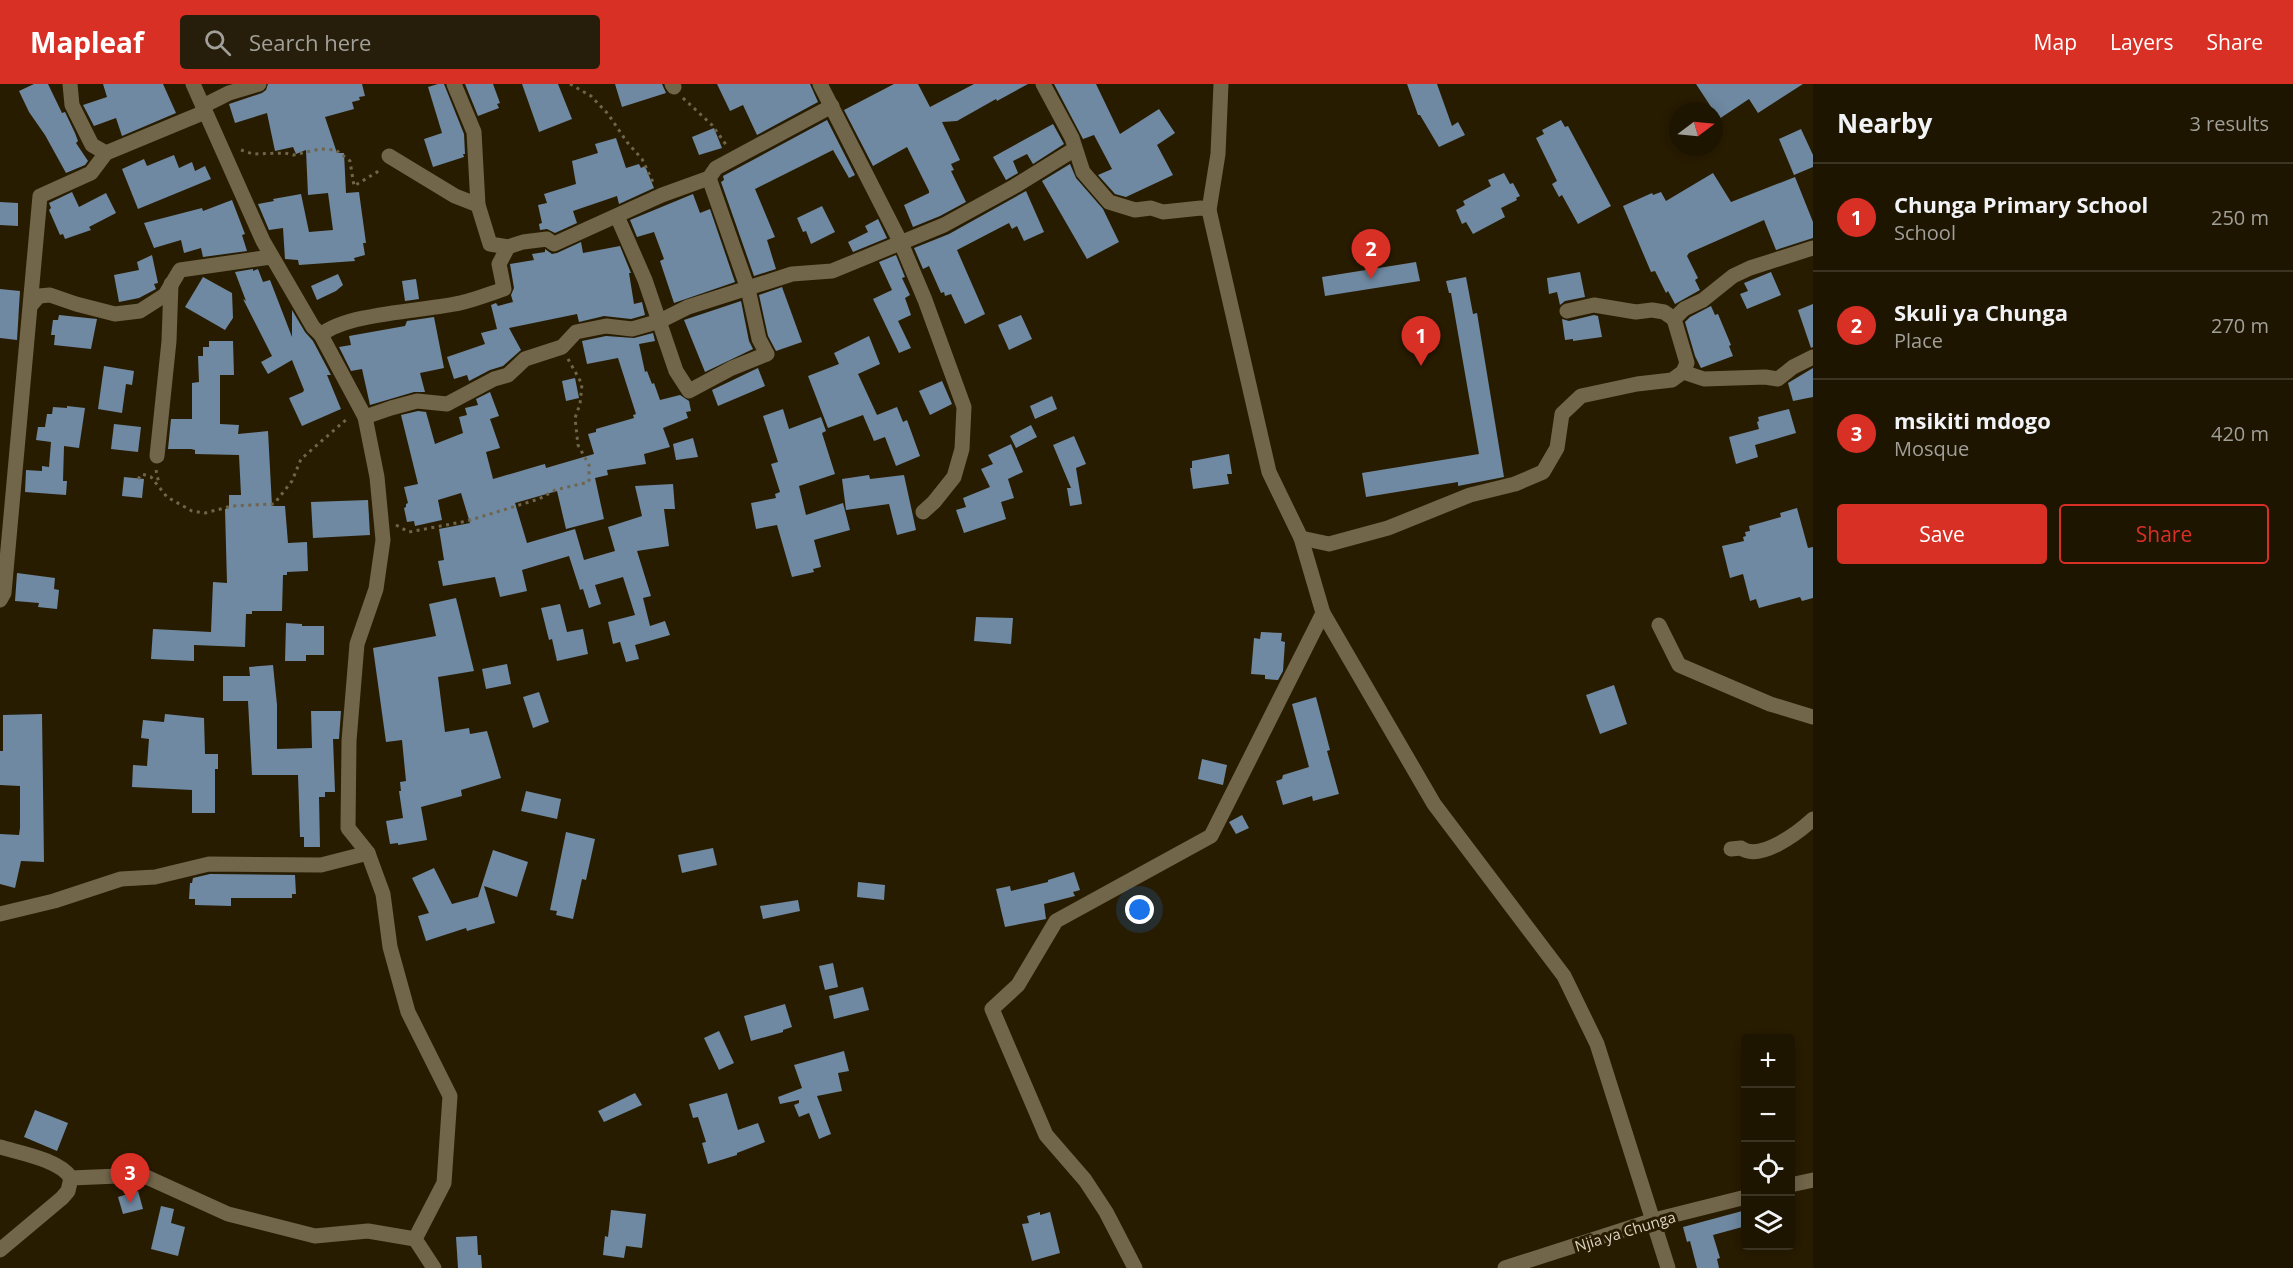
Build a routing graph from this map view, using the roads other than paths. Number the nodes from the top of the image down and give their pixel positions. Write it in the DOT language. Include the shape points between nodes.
graph roads {
  1 [pos="70,84"];
  2 [pos="193,84"];
  3 [pos="260,84"];
  4 [pos="454,84"];
  5 [pos="820,84"];
  6 [pos="1043,84"];
  7 [pos="1221,84"];
  8 [pos="832,106"];
  9 [pos="204,109"];
  10 [pos="1075,149"];
  11 [pos="106,153"];
  12 [pos="394,159"];
  13 [pos="709,178"];
  14 [pos="478,205"];
  15 [pos="1209,210"];
  16 [pos="617,216"];
  17 [pos="901,243"];
  18 [pos="508,247"];
  19 [pos="1813,248"];
  20 [pos="271,257"];
  21 [pos="171,284"];
  22 [pos="748,289"];
  23 [pos="31,305"];
  24 [pos="1567,311"];
  25 [pos="1674,319"];
  26 [pos="660,321"];
  27 [pos="321,335"];
  28 [pos="1813,357"];
  29 [pos="1683,372"];
  30 [pos="364,417"];
  31 [pos="157,456"];
  32 [pos="923,512"];
  33 [pos="1301,538"];
  34 [pos="0,600"];
  35 [pos="1323,613"];
  36 [pos="1659,625"];
  37 [pos="1813,717"];
  38 [pos="1813,819"];
  39 [pos="1731,849"];
  40 [pos="368,853"];
  41 [pos="0,914"];
  42 [pos="0,1147"];
  43 [pos="71,1178"];
  44 [pos="1813,1180"];
  45 [pos="1795,1184"];
  46 [pos="1741,1198"];
  47 [pos="1654,1220"];
  48 [pos="414,1239"];
  49 [pos="0,1250"];
  50 [pos="434,1268"];
  51 [pos="1135,1268"];
  52 [pos="1506,1268"];
  53 [pos="1668,1268"];
  1 -- 11 [label="street" via="72,105 92,145"];
  2 -- 9 [label="street"];
  3 -- 9 [label="street" via="230,93"];
  4 -- 14 [label="street" via="474,132"];
  5 -- 8 [label="street"];
  6 -- 10 [label="street"];
  7 -- 15 [label="street" via="1218,154"];
  8 -- 13 [label="street" via="716,168"];
  8 -- 17 [label="street"];
  9 -- 11 [label="street"];
  9 -- 20 [label="street"];
  10 -- 15 [label="street" via="1088,180 1109,202 1135,210"];
  10 -- 17 [label="street" via="944,225"];
  11 -- 23 [label="street" via="91,172 40,196"];
  12 -- 14 [label="street" via="455,196"];
  13 -- 16 [label="street"];
  13 -- 22 [label="street"];
  14 -- 18 [label="street" via="490,244"];
  15 -- 33 [label="street" via="1269,472"];
  16 -- 18 [label="street" via="554,244 547,239"];
  16 -- 26 [label="street"];
  17 -- 22 [label="street" via="832,272 792,274"];
  17 -- 32 [label="street" via="964,407 962,449 954,477"];
  18 -- 27 [label="street" via="499,264 504,289 460,303 341,325"];
  19 -- 25 [label="street" via="1733,276"];
  20 -- 21 [label="street" via="180,270"];
  20 -- 27 [label="street"];
  21 -- 23 [label="street" via="165,295 140,311 115,314 50,295 39,296"];
  21 -- 31 [label="street"];
  22 -- 26 [label="street" via="688,307"];
  22 -- 26 [label="street" via="759,339 767,354 690,391 676,371"];
  23 -- 34 [label="street" via="4,593"];
  24 -- 25 [label="street" via="1594,305 1664,312"];
  25 -- 29 [label="street" via="1687,363"];
  26 -- 30 [label="street" via="632,329 606,326 576,332 562,347 525,359 507,375 447,404 417,401"];
  27 -- 30 [label="street"];
  28 -- 29 [label="street" via="1778,379 1704,379"];
  29 -- 33 [label="street" via="1672,380 1581,396 1562,414 1557,448 1543,472 1515,484 1470,495 1388,528 1329,544"];
  30 -- 40 [label="street" via="377,477 384,540 376,589 357,644 349,741 348,828"];
  33 -- 35 [label="street"];
  35 -- 47 [label="street" via="1434,804 1564,976 1597,1044"];
  35 -- 51 [label="street" via="1211,836 1056,921 1018,985 992,1010 1046,1135 1085,1180"];
  36 -- 37 [label="street" via="1679,665 1770,704"];
  38 -- 39 [label="street" via="1797,833 1758,852"];
  40 -- 41 [label="street" via="321,865 209,864 155,877 121,879"];
  40 -- 48 [label="street" via="383,894 390,947 408,1012 450,1096 444,1183"];
  42 -- 43 [label="street" via="53,1164"];
  43 -- 48 [label="street" via="142,1175 228,1214 315,1236 368,1231"];
  43 -- 49 [label="street" via="62,1198"];
  44 -- 45 [label="street"];
  46 -- 47 [label="street, Njia ya Chunga"];
  47 -- 52 [label="street, Njia ya Chunga"];
  47 -- 53 [label="street"];
  48 -- 50 [label="street"];
}
